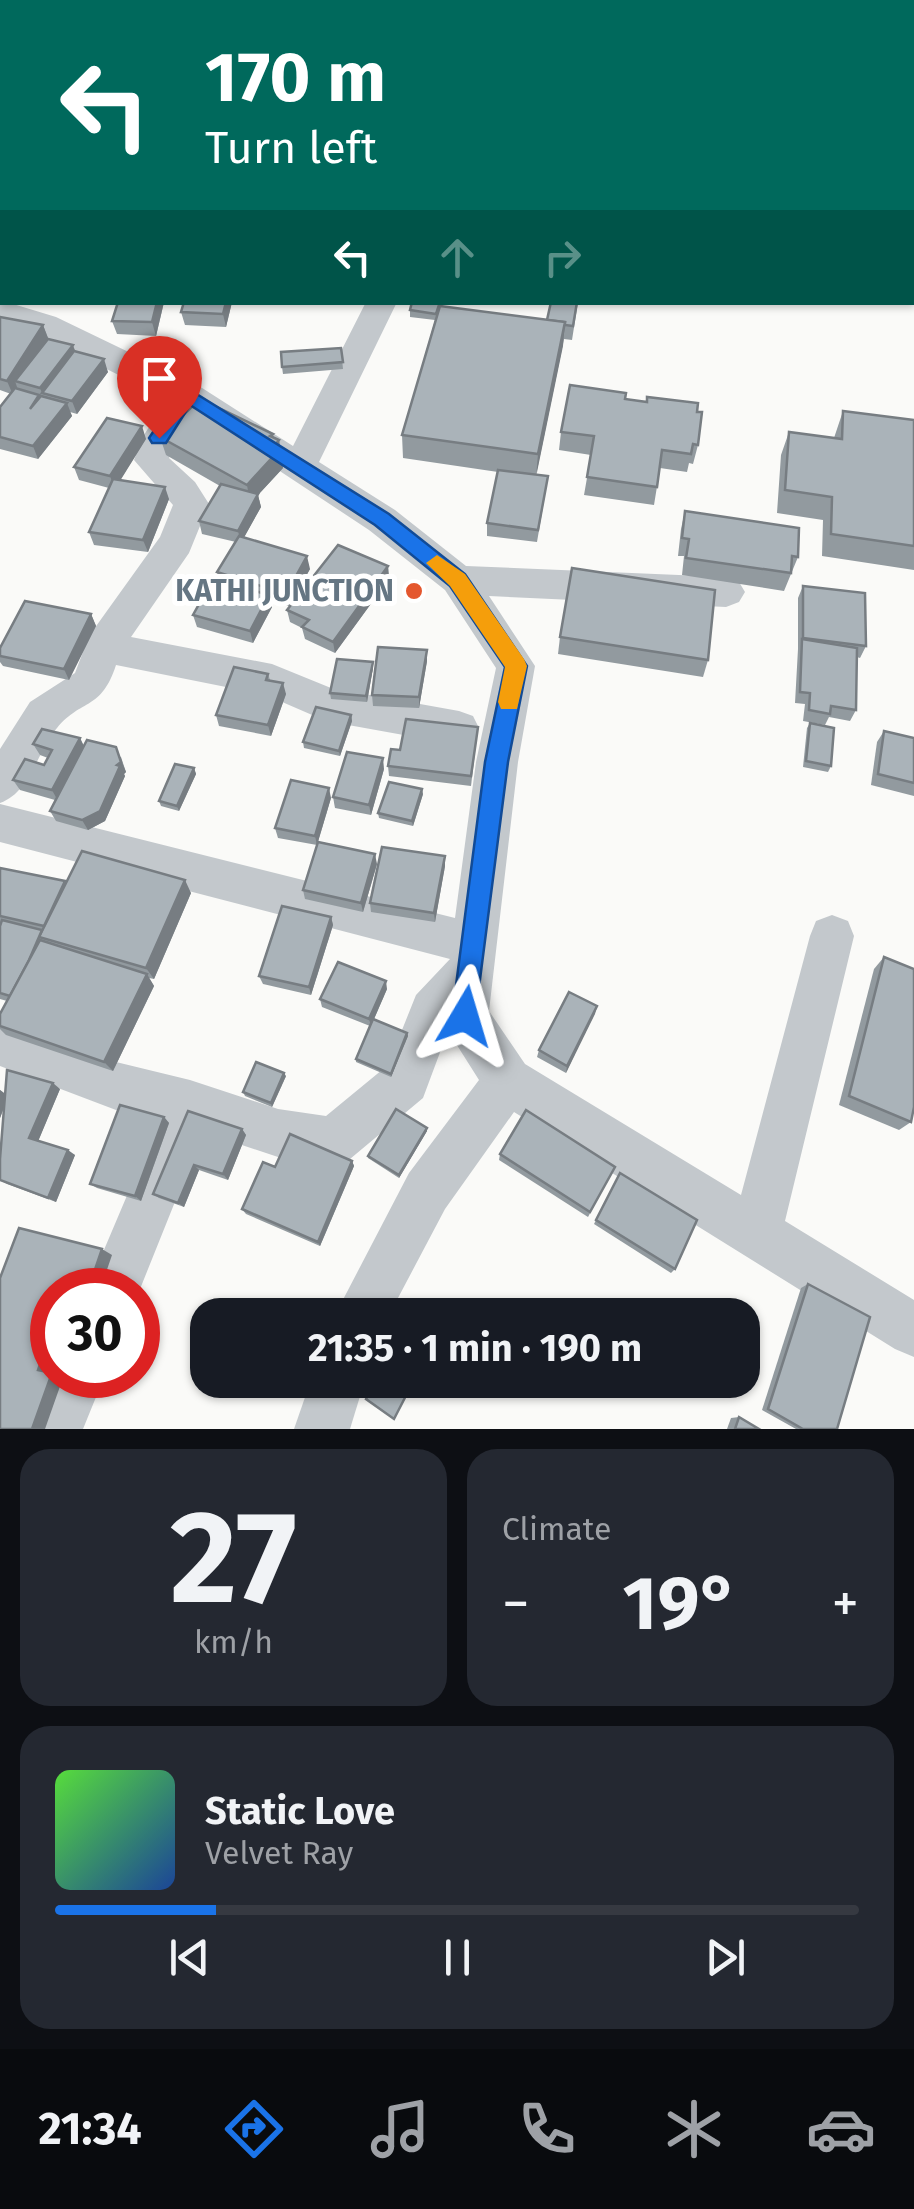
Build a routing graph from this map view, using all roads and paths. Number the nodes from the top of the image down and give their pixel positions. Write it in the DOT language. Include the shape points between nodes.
graph roads {
  1 [pos="380,305"];
  2 [pos="0,310"];
  3 [pos="187,394"];
  4 [pos="300,466"];
  5 [pos="458,580"];
  6 [pos="726,592"];
  7 [pos="103,647"];
  8 [pos="502,736"];
  9 [pos="0,785"];
  10 [pos="0,823"];
  11 [pos="832,936"];
  12 [pos="472,959"];
  13 [pos="0,1042"];
  14 [pos="508,1081"];
  15 [pos="190,1104"];
  16 [pos="757,1230"];
  17 [pos="122,1268"];
  18 [pos="369,1298"];
  19 [pos="914,1330"];
  20 [pos="68,1398"];
  21 [pos="332,1398"];
  22 [pos="55,1429"];
  23 [pos="322,1429"];
  1 -- 4 [label="street"];
  2 -- 3 [label="street"];
  3 -- 4 [label="street"];
  3 -- 7 [label="street" via="151,460 191,504 176,543"];
  4 -- 5 [label="street"];
  5 -- 6 [label="street"];
  5 -- 8 [label="street" via="516,666"];
  7 -- 8 [label="street" via="272,680 326,704"];
  7 -- 9 [label="street" via="92,684 44,714"];
  8 -- 12 [label="street"];
  10 -- 12 [label="street"];
  11 -- 16 [label="street"];
  12 -- 14 [label="street" via="465,1016"];
  12 -- 15 [label="street" via="432,1011 406,1081 333,1142"];
  13 -- 15 [label="street" via="116,1086"];
  14 -- 16 [label="street"];
  14 -- 18 [label="street" via="427,1191"];
  15 -- 17 [label="street"];
  16 -- 19 [label="street"];
  20 -- 22 [label="street"];
  21 -- 23 [label="street"];
}
